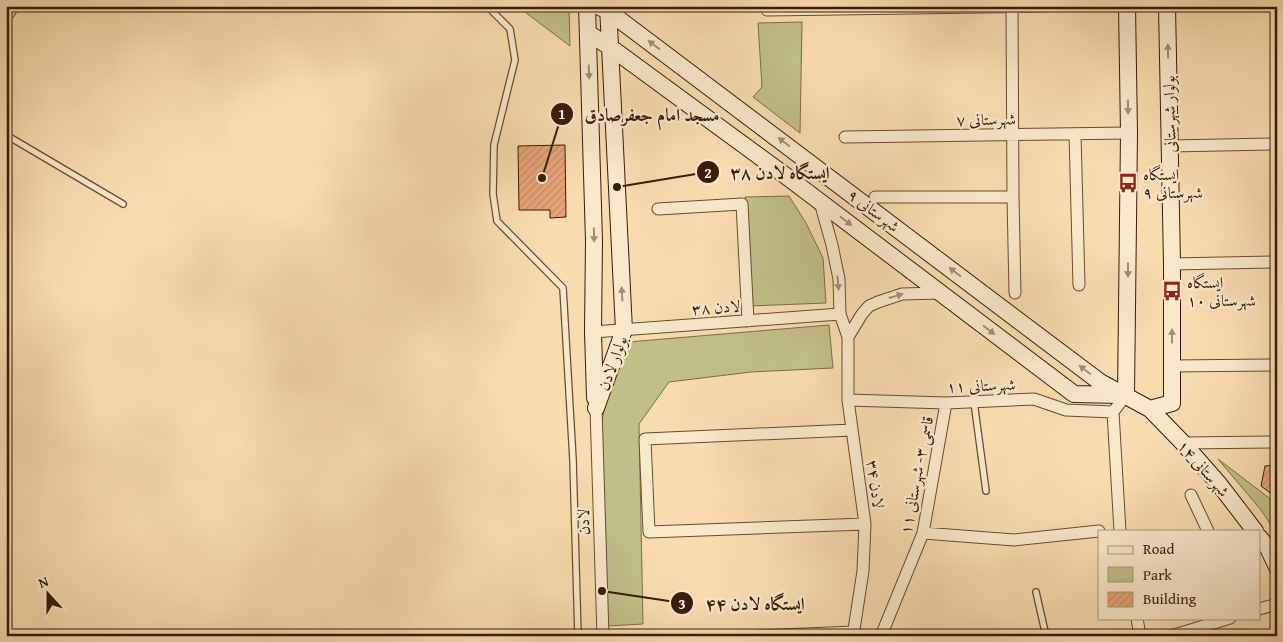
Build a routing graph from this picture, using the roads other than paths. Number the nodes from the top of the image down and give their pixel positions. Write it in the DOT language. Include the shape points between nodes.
graph roads {
  1 [pos="17,6"];
  2 [pos="487,6"];
  3 [pos="587,6"];
  4 [pos="1046,6"];
  5 [pos="1127,6"];
  6 [pos="1167,6"];
  7 [pos="900,7"];
  8 [pos="1012,7"];
  9 [pos="605,8"];
  10 [pos="767,8"];
  11 [pos="793,8"];
  12 [pos="6,21"];
  13 [pos="588,33"];
  14 [pos="610,47"];
  15 [pos="1129,133"];
  16 [pos="1013,134"];
  17 [pos="1075,134"];
  18 [pos="6,135"];
  19 [pos="845,137"];
  20 [pos="1277,144"];
  21 [pos="1170,146"];
  22 [pos="875,197"];
  23 [pos="1013,197"];
  24 [pos="820,202"];
  25 [pos="123,204"];
  26 [pos="658,209"];
  27 [pos="1277,262"];
  28 [pos="1172,264"];
  29 [pos="1079,285"];
  30 [pos="941,293"];
  31 [pos="1014,293"];
  32 [pos="840,314"];
  33 [pos="748,321"];
  34 [pos="624,330"];
  35 [pos="593,332"];
  36 [pos="848,337"];
  37 [pos="1277,365"];
  38 [pos="1172,366"];
  39 [pos="1126,396"];
  40 [pos="848,400"];
  41 [pos="974,402"];
  42 [pos="946,403"];
  43 [pos="596,408"];
  44 [pos="1150,408"];
  45 [pos="1113,412"];
  46 [pos="852,430"];
  47 [pos="1277,442"];
  48 [pos="1183,444"];
  49 [pos="986,491"];
  50 [pos="1191,496"];
  51 [pos="865,524"];
  52 [pos="1120,530"];
  53 [pos="1208,530"];
  54 [pos="1254,530"];
  55 [pos="1098,531"];
  56 [pos="923,533"];
  57 [pos="1260,537"];
  58 [pos="1277,567"];
  59 [pos="1036,592"];
  60 [pos="1277,604"];
  61 [pos="1260,609"];
  62 [pos="1136,620"];
  63 [pos="1223,620"];
  64 [pos="853,634"];
  65 [pos="578,636"];
  66 [pos="604,636"];
  67 [pos="756,636"];
  68 [pos="881,636"];
  69 [pos="1046,636"];
  70 [pos="1140,636"];
  71 [pos="1171,636"];
  1 -- 12 [label="lane"];
  2 -- 65 [label="lane" via="510,29 515,60 494,145 493,194 497,221 563,288"];
  3 -- 13 [label="street, بولوار لادن"];
  4 -- 8 [label="street"];
  5 -- 15 [label="street, one-way"];
  21 -- 6 [label="street, بولوار شهرستانی, one-way"];
  7 -- 8 [label="street"];
  7 -- 11 [label="street"];
  8 -- 16 [label="street"];
  9 -- 14 [label="street, بولوار لادن"];
  39 -- 9 [label="street, شهرستانی ۹, one-way" via="1100,382"];
  10 -- 11 [label="street"];
  13 -- 14 [label="street"];
  13 -- 35 [label="street, بولوار لادن, one-way" via="594,241"];
  14 -- 24 [label="street"];
  34 -- 14 [label="street, بولوار لادن, one-way"];
  15 -- 17 [label="street, شهرستانی ۷"];
  15 -- 39 [label="street, one-way"];
  16 -- 17 [label="street, شهرستانی ۷"];
  16 -- 19 [label="street, شهرستانی ۷"];
  16 -- 23 [label="street"];
  17 -- 29 [label="street"];
  18 -- 25 [label="lane"];
  20 -- 21 [label="street"];
  21 -- 28 [label="street, بولوار شهرستانی"];
  22 -- 23 [label="street"];
  23 -- 31 [label="street"];
  24 -- 30 [label="street, one-way"];
  24 -- 32 [label="street, one-way" via="839,279"];
  26 -- 33 [label="street" via="742,204"];
  27 -- 28 [label="street"];
  38 -- 28 [label="street, بولوار شهرستانی, one-way"];
  36 -- 30 [label="street, one-way" via="868,306 902,294"];
  30 -- 39 [label="street, one-way" via="1074,394"];
  32 -- 33 [label="street, لادن ۳۸"];
  32 -- 36 [label="street"];
  33 -- 34 [label="street, لادن ۳۸"];
  34 -- 35 [label="street, لادن ۳۸"];
  34 -- 43 [label="street, بولوار لادن"];
  35 -- 43 [label="street, بولوار لادن"];
  36 -- 40 [label="street, لادن ۳۴"];
  37 -- 38 [label="street"];
  38 -- 44 [label="street, بولوار شهرستانی" via="1172,402"];
  39 -- 44 [label="street, شهرستانی ۹"];
  39 -- 45 [label="street"];
  40 -- 42 [label="street, شهرستانی ۱۱"];
  40 -- 46 [label="street, لادن ۳۴"];
  41 -- 42 [label="street, شهرستانی ۱۱"];
  41 -- 45 [label="street, شهرستانی ۱۱" via="1034,399 1066,410"];
  41 -- 49 [label="lane"];
  42 -- 56 [label="street, قاسمی ۳- شهرستانی ۱۱"];
  43 -- 66 [label="street, لادن"];
  44 -- 48 [label="street, شهرستانی ۱۴"];
  45 -- 52 [label="street"];
  46 -- 51 [label="street, لادن ۳۴"];
  46 -- 51 [label="street" via="645,439 649,532"];
  47 -- 48 [label="street"];
  48 -- 54 [label="street, شهرستانی ۱۴"];
  50 -- 53 [label="street"];
  51 -- 64 [label="street, لادن ۳۴" via="863,571"];
  55 -- 56 [label="street" via="1014,540"];
  56 -- 68 [label="street, قاسمی ۳- شهرستانی ۱۱"];
  57 -- 58 [label="street"];
  59 -- 69 [label="lane"];
  60 -- 61 [label="street"];
  62 -- 70 [label="street"];
  63 -- 71 [label="street"];
  64 -- 67 [label="street"];
}
